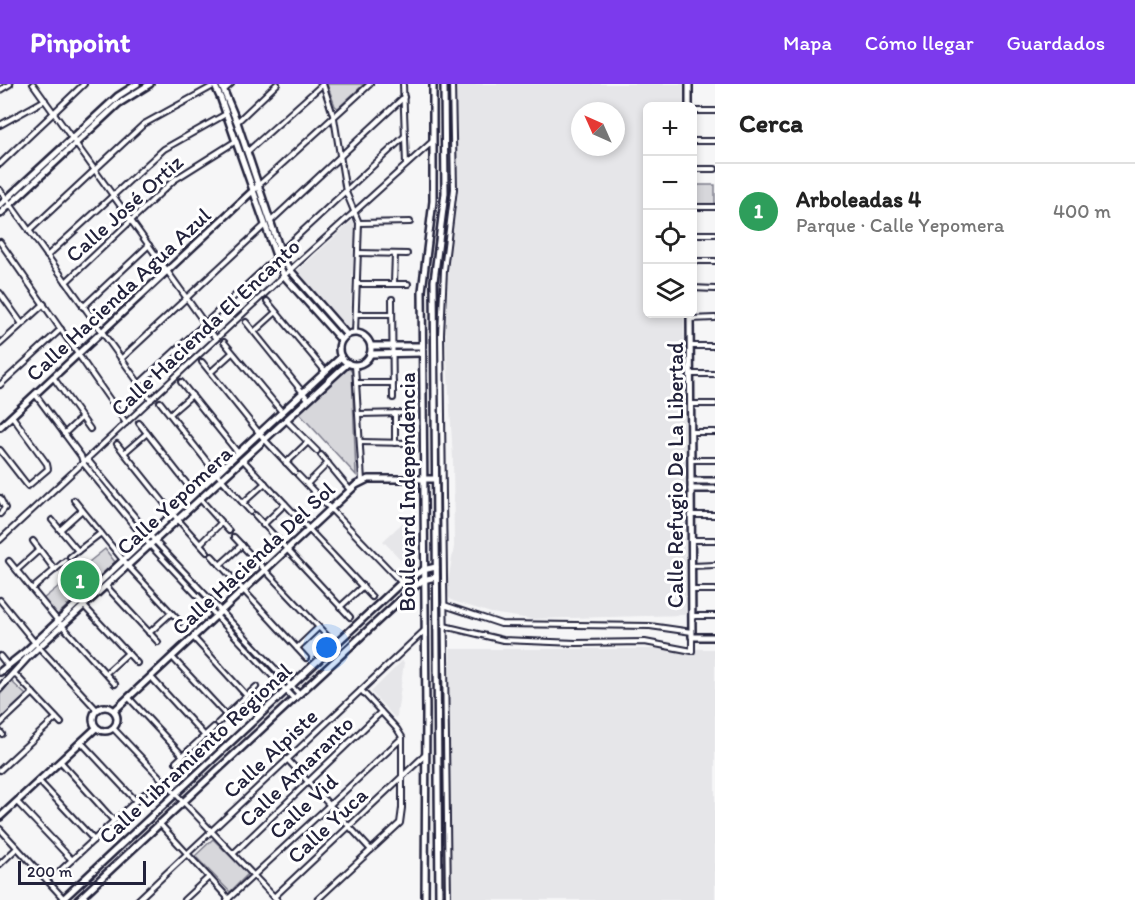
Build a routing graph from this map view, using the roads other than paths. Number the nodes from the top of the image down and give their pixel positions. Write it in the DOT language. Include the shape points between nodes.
graph roads {
  1 [pos="10,84"];
  2 [pos="84,84"];
  3 [pos="136,84"];
  4 [pos="150,84"];
  5 [pos="215,84"];
  6 [pos="231,84"];
  7 [pos="277,84"];
  8 [pos="323,84"];
  9 [pos="370,84"];
  10 [pos="403,84"];
  11 [pos="433,84"];
  12 [pos="444,84"];
  13 [pos="452,84"];
  14 [pos="689,84"];
  15 [pos="36,85"];
  16 [pos="223,87"];
  17 [pos="0,90"];
  18 [pos="404,97"];
  19 [pos="45,100"];
  20 [pos="689,102"];
  21 [pos="697,111"];
  22 [pos="715,111"];
  23 [pos="54,112"];
  24 [pos="226,114"];
  25 [pos="334,118"];
  26 [pos="237,122"];
  27 [pos="0,125"];
  28 [pos="405,136"];
  29 [pos="75,140"];
  30 [pos="236,141"];
  31 [pos="434,141"];
  32 [pos="697,141"];
  33 [pos="715,141"];
  34 [pos="248,152"];
  35 [pos="341,154"];
  36 [pos="0,164"];
  37 [pos="406,165"];
  38 [pos="95,169"];
  39 [pos="697,169"];
  40 [pos="715,169"];
  41 [pos="259,186"];
  42 [pos="0,190"];
  43 [pos="253,190"];
  44 [pos="346,192"];
  45 [pos="114,195"];
  46 [pos="6,199"];
  47 [pos="0,204"];
  48 [pos="10,205"];
  49 [pos="697,207"];
  50 [pos="715,207"];
  51 [pos="355,211"];
  52 [pos="0,214"];
  53 [pos="132,220"];
  54 [pos="271,221"];
  55 [pos="410,222"];
  56 [pos="359,223"];
  57 [pos="265,225"];
  58 [pos="29,231"];
  59 [pos="697,234"];
  60 [pos="715,234"];
  61 [pos="0,242"];
  62 [pos="150,245"];
  63 [pos="281,251"];
  64 [pos="358,253"];
  65 [pos="395,254"];
  66 [pos="407,254"];
  67 [pos="47,256"];
  68 [pos="276,258"];
  69 [pos="284,259"];
  70 [pos="697,261"];
  71 [pos="715,261"];
  72 [pos="290,270"];
  73 [pos="167,271"];
  74 [pos="284,276"];
  75 [pos="66,282"];
  76 [pos="357,284"];
  77 [pos="394,284"];
  78 [pos="408,284"];
  79 [pos="697,288"];
  80 [pos="715,289"];
  81 [pos="0,293"];
  82 [pos="187,298"];
  83 [pos="392,299"];
  84 [pos="267,302"];
  85 [pos="44,304"];
  86 [pos="83,307"];
  87 [pos="276,312"];
  88 [pos="356,314"];
  89 [pos="391,314"];
  90 [pos="697,317"];
  91 [pos="690,318"];
  92 [pos="715,318"];
  93 [pos="246,322"];
  94 [pos="205,323"];
  95 [pos="22,324"];
  96 [pos="61,329"];
  97 [pos="101,332"];
  98 [pos="254,332"];
  99 [pos="355,333"];
  100 [pos="347,335"];
  101 [pos="216,339"];
  102 [pos="341,340"];
  103 [pos="224,342"];
  104 [pos="0,344"];
  105 [pos="392,345"];
  106 [pos="371,346"];
  107 [pos="422,346"];
  108 [pos="690,346"];
  109 [pos="715,346"];
  110 [pos="233,352"];
  111 [pos="392,353"];
  112 [pos="422,353"];
  113 [pos="370,354"];
  114 [pos="77,355"];
  115 [pos="341,357"];
  116 [pos="121,358"];
  117 [pos="202,362"];
  118 [pos="348,363"];
  119 [pos="355,365"];
  120 [pos="326,371"];
  121 [pos="211,372"];
  122 [pos="690,374"];
  123 [pos="715,374"];
  124 [pos="53,377"];
  125 [pos="181,382"];
  126 [pos="356,383"];
  127 [pos="393,383"];
  128 [pos="139,384"];
  129 [pos="0,385"];
  130 [pos="303,393"];
  131 [pos="35,394"];
  132 [pos="192,395"];
  133 [pos="393,398"];
  134 [pos="309,399"];
  135 [pos="151,400"];
  136 [pos="160,402"];
  137 [pos="691,404"];
  138 [pos="715,404"];
  139 [pos="282,412"];
  140 [pos="395,413"];
  141 [pos="407,413"];
  142 [pos="170,414"];
  143 [pos="358,414"];
  144 [pos="12,416"];
  145 [pos="81,418"];
  146 [pos="286,419"];
  147 [pos="126,423"];
  148 [pos="139,423"];
  149 [pos="0,427"];
  150 [pos="90,429"];
  151 [pos="691,432"];
  152 [pos="715,432"];
  153 [pos="147,433"];
  154 [pos="260,433"];
  155 [pos="64,434"];
  156 [pos="435,436"];
  157 [pos="443,436"];
  158 [pos="264,439"];
  159 [pos="308,442"];
  160 [pos="360,442"];
  161 [pos="395,443"];
  162 [pos="408,443"];
  163 [pos="117,444"];
  164 [pos="0,450"];
  165 [pos="124,453"];
  166 [pos="238,453"];
  167 [pos="81,456"];
  168 [pos="87,459"];
  169 [pos="242,459"];
  170 [pos="691,460"];
  171 [pos="715,460"];
  172 [pos="83,463"];
  173 [pos="286,463"];
  174 [pos="328,463"];
  175 [pos="216,473"];
  176 [pos="221,479"];
  177 [pos="423,479"];
  178 [pos="435,479"];
  179 [pos="362,481"];
  180 [pos="691,481"];
  181 [pos="715,481"];
  182 [pos="265,483"];
  183 [pos="307,484"];
  184 [pos="691,489"];
  185 [pos="715,489"];
  186 [pos="350,490"];
  187 [pos="194,493"];
  188 [pos="0,498"];
  189 [pos="199,498"];
  190 [pos="74,500"];
  191 [pos="243,503"];
  192 [pos="285,504"];
  193 [pos="330,509"];
  194 [pos="82,510"];
  195 [pos="0,514"];
  196 [pos="691,515"];
  197 [pos="715,515"];
  198 [pos="175,516"];
  199 [pos="52,520"];
  200 [pos="221,523"];
  201 [pos="263,525"];
  202 [pos="309,529"];
  203 [pos="60,530"];
  204 [pos="229,531"];
  205 [pos="101,533"];
  206 [pos="234,537"];
  207 [pos="0,540"];
  208 [pos="150,540"];
  209 [pos="692,540"];
  210 [pos="715,540"];
  211 [pos="33,541"];
  212 [pos="200,543"];
  213 [pos="242,545"];
  214 [pos="39,550"];
  215 [pos="286,550"];
  216 [pos="78,551"];
  217 [pos="207,552"];
  218 [pos="212,556"];
  219 [pos="70,557"];
  220 [pos="9,561"];
  221 [pos="65,561"];
  222 [pos="125,563"];
  223 [pos="220,565"];
  224 [pos="692,566"];
  225 [pos="715,566"];
  226 [pos="436,567"];
  227 [pos="17,570"];
  228 [pos="55,570"];
  229 [pos="265,570"];
  230 [pos="423,570"];
  231 [pos="436,577"];
  232 [pos="423,580"];
  233 [pos="401,583"];
  234 [pos="105,586"];
  235 [pos="363,586"];
  236 [pos="32,589"];
  237 [pos="243,590"];
  238 [pos="692,590"];
  239 [pos="715,590"];
  240 [pos="372,597"];
  241 [pos="0,600"];
  242 [pos="444,605"];
  243 [pos="84,606"];
  244 [pos="340,607"];
  245 [pos="220,611"];
  246 [pos="171,613"];
  247 [pos="215,616"];
  248 [pos="692,616"];
  249 [pos="715,616"];
  250 [pos="350,617"];
  251 [pos="180,622"];
  252 [pos="61,623"];
  253 [pos="444,626"];
  254 [pos="319,627"];
  255 [pos="424,631"];
  256 [pos="149,633"];
  257 [pos="692,635"];
  258 [pos="193,637"];
  259 [pos="328,637"];
  260 [pos="715,637"];
  261 [pos="158,642"];
  262 [pos="37,645"];
  263 [pos="297,648"];
  264 [pos="128,653"];
  265 [pos="0,656"];
  266 [pos="172,657"];
  267 [pos="306,658"];
  268 [pos="137,663"];
  269 [pos="8,666"];
  270 [pos="0,672"];
  271 [pos="14,672"];
  272 [pos="106,674"];
  273 [pos="151,677"];
  274 [pos="116,684"];
  275 [pos="291,686"];
  276 [pos="256,687"];
  277 [pos="0,688"];
  278 [pos="361,690"];
  279 [pos="286,691"];
  280 [pos="33,693"];
  281 [pos="298,693"];
  282 [pos="247,696"];
  283 [pos="129,698"];
  284 [pos="293,698"];
  285 [pos="97,710"];
  286 [pos="114,711"];
  287 [pos="381,712"];
  288 [pos="226,715"];
  289 [pos="56,718"];
  290 [pos="62,723"];
  291 [pos="218,723"];
  292 [pos="0,724"];
  293 [pos="96,728"];
  294 [pos="113,728"];
  295 [pos="214,728"];
  296 [pos="205,736"];
  297 [pos="402,737"];
  298 [pos="81,742"];
  299 [pos="424,755"];
  300 [pos="183,756"];
  301 [pos="287,759"];
  302 [pos="61,762"];
  303 [pos="176,762"];
  304 [pos="0,770"];
  305 [pos="402,777"];
  306 [pos="39,782"];
  307 [pos="309,783"];
  308 [pos="144,794"];
  309 [pos="176,794"];
  310 [pos="136,801"];
  311 [pos="183,801"];
  312 [pos="17,802"];
  313 [pos="329,805"];
  314 [pos="0,817"];
  315 [pos="114,821"];
  316 [pos="159,824"];
  317 [pos="349,827"];
  318 [pos="106,828"];
  319 [pos="0,830"];
  320 [pos="213,830"];
  321 [pos="100,834"];
  322 [pos="93,840"];
  323 [pos="17,848"];
  324 [pos="370,850"];
  325 [pos="234,853"];
  326 [pos="187,854"];
  327 [pos="72,860"];
  328 [pos="0,864"];
  329 [pos="61,870"];
  330 [pos="254,875"];
  331 [pos="209,877"];
  332 [pos="82,898"];
  333 [pos="276,898"];
  334 [pos="64,900"];
  335 [pos="138,900"];
  336 [pos="184,900"];
  337 [pos="229,900"];
  338 [pos="317,900"];
  339 [pos="425,900"];
  340 [pos="439,900"];
  341 [pos="448,900"];
  1 -- 17 [label="street"];
  2 -- 23 [label="street"];
  3 -- 29 [label="street" via="118,96"];
  4 -- 29 [label="street" via="124,99"];
  5 -- 24 [label="street"];
  5 -- 38 [label="street" via="144,124"];
  6 -- 16 [label="street"];
  7 -- 26 [label="street"];
  8 -- 25 [label="street"];
  8 -- 34 [label="street"];
  9 -- 25 [label="street"];
  10 -- 18 [label="street"];
  11 -- 31 [label="street, Boulevard Independencia"];
  12 -- 156 [label="street, Boulevard Independencia" via="445,193 434,281"];
  13 -- 157 [label="street" via="454,189 442,295"];
  14 -- 20 [label="street"];
  15 -- 19 [label="street"];
  16 -- 26 [label="street"];
  18 -- 28 [label="street"];
  18 -- 35 [label="street"];
  19 -- 23 [label="street"];
  19 -- 27 [label="street"];
  21 -- 22 [label="street"];
  23 -- 29 [label="street"];
  23 -- 36 [label="street"];
  24 -- 30 [label="street"];
  24 -- 45 [label="street" via="164,149"];
  25 -- 35 [label="street"];
  25 -- 41 [label="street"];
  26 -- 34 [label="street"];
  28 -- 37 [label="street"];
  28 -- 44 [label="street"];
  29 -- 38 [label="street"];
  29 -- 46 [label="street"];
  29 -- 48 [label="street"];
  30 -- 43 [label="street"];
  30 -- 53 [label="street, Calle José Ortiz" via="180,175"];
  31 -- 37 [label="street, Calle Hacienda El Encanto"];
  31 -- 107 [label="street, Boulevard Independencia" via="433,201 422,291"];
  32 -- 33 [label="street"];
  34 -- 41 [label="street"];
  35 -- 44 [label="street"];
  35 -- 54 [label="street"];
  37 -- 51 [label="street, Calle Hacienda El Encanto"];
  38 -- 45 [label="street"];
  38 -- 58 [label="street"];
  39 -- 40 [label="street"];
  41 -- 43 [label="street, Calle Hacienda Agua Azul"];
  41 -- 54 [label="street"];
  42 -- 46 [label="street"];
  43 -- 57 [label="street"];
  43 -- 73 [label="street, Calle Hacienda Agua Azul"];
  44 -- 51 [label="street"];
  44 -- 63 [label="street"];
  45 -- 53 [label="street"];
  45 -- 67 [label="street"];
  46 -- 47 [label="street"];
  46 -- 48 [label="street"];
  48 -- 52 [label="street"];
  48 -- 58 [label="street"];
  49 -- 50 [label="street"];
  51 -- 56 [label="street"];
  51 -- 72 [label="street, Calle Hacienda El Encanto"];
  53 -- 62 [label="street"];
  53 -- 75 [label="street, Calle José Ortiz"];
  54 -- 63 [label="street"];
  55 -- 56 [label="street"];
  56 -- 64 [label="street"];
  57 -- 68 [label="street"];
  57 -- 82 [label="street"];
  58 -- 67 [label="street"];
  59 -- 60 [label="street"];
  61 -- 85 [label="street"];
  62 -- 73 [label="street"];
  62 -- 86 [label="street"];
  63 -- 69 [label="street"];
  64 -- 65 [label="street"];
  64 -- 76 [label="street"];
  65 -- 66 [label="street"];
  65 -- 77 [label="street"];
  67 -- 75 [label="street"];
  68 -- 69 [label="street"];
  68 -- 74 [label="street"];
  68 -- 94 [label="street"];
  69 -- 72 [label="street"];
  70 -- 71 [label="street"];
  72 -- 74 [label="street, Calle Hacienda El Encanto"];
  72 -- 100 [label="street"];
  73 -- 82 [label="street"];
  73 -- 97 [label="street, Calle Hacienda Agua Azul"];
  74 -- 101 [label="street, Calle Hacienda El Encanto"];
  74 -- 102 [label="street"];
  75 -- 86 [label="street"];
  76 -- 77 [label="street"];
  76 -- 88 [label="street"];
  77 -- 78 [label="street"];
  79 -- 80 [label="street"];
  81 -- 95 [label="street"];
  82 -- 94 [label="street"];
  82 -- 116 [label="street"];
  83 -- 89 [label="street"];
  84 -- 87 [label="street"];
  85 -- 95 [label="street"];
  85 -- 96 [label="street"];
  86 -- 97 [label="street"];
  87 -- 98 [label="street"];
  87 -- 120 [label="street"];
  88 -- 89 [label="street"];
  88 -- 99 [label="street"];
  89 -- 105 [label="street"];
  90 -- 92 [label="street"];
  91 -- 108 [label="street, Calle Refugio De La Libertad"];
  93 -- 98 [label="street"];
  94 -- 101 [label="street"];
  94 -- 128 [label="street"];
  95 -- 104 [label="street"];
  96 -- 114 [label="street"];
  96 -- 129 [label="street"];
  97 -- 114 [label="street, Calle Hacienda Agua Azul"];
  97 -- 116 [label="street"];
  98 -- 130 [label="street"];
  99 -- 100 [label="street"];
  99 -- 106 [label="street" via="363,335"];
  100 -- 102 [label="street"];
  101 -- 135 [label="street, Calle Hacienda El Encanto"];
  102 -- 115 [label="street"];
  103 -- 110 [label="street"];
  105 -- 106 [label="street"];
  105 -- 107 [label="street"];
  105 -- 111 [label="street"];
  106 -- 113 [label="street"];
  107 -- 112 [label="street, Boulevard Independencia"];
  108 -- 109 [label="street"];
  108 -- 122 [label="street, Calle Refugio De La Libertad"];
  110 -- 121 [label="street"];
  110 -- 139 [label="street"];
  111 -- 112 [label="street"];
  111 -- 113 [label="street"];
  111 -- 127 [label="street"];
  112 -- 177 [label="street, Boulevard Independencia"];
  113 -- 119 [label="street" via="366,361"];
  114 -- 124 [label="street, Calle Hacienda Agua Azul"];
  114 -- 147 [label="street"];
  115 -- 118 [label="street"];
  115 -- 120 [label="street, Calle Yepomera"];
  116 -- 128 [label="street"];
  117 -- 121 [label="street"];
  118 -- 119 [label="street"];
  118 -- 134 [label="street, Calle Yepomera"];
  119 -- 126 [label="street"];
  120 -- 130 [label="street, Calle Yepomera"];
  121 -- 154 [label="street"];
  122 -- 123 [label="street"];
  122 -- 137 [label="street, Calle Refugio De La Libertad"];
  124 -- 131 [label="street, Calle Hacienda Agua Azul"];
  124 -- 145 [label="street"];
  125 -- 132 [label="street"];
  126 -- 127 [label="street"];
  126 -- 143 [label="street"];
  127 -- 133 [label="street"];
  128 -- 135 [label="street"];
  130 -- 134 [label="street"];
  130 -- 139 [label="street, Calle Yepomera"];
  131 -- 144 [label="street, Calle Hacienda Agua Azul"];
  131 -- 155 [label="street"];
  132 -- 142 [label="street"];
  132 -- 166 [label="street"];
  134 -- 146 [label="street, Calle Yepomera"];
  135 -- 147 [label="street, Calle Hacienda El Encanto"];
  136 -- 142 [label="street"];
  137 -- 138 [label="street"];
  137 -- 151 [label="street, Calle Refugio De La Libertad"];
  139 -- 154 [label="street, Calle Yepomera"];
  140 -- 141 [label="street"];
  140 -- 143 [label="street"];
  140 -- 161 [label="street"];
  142 -- 175 [label="street"];
  143 -- 160 [label="street"];
  144 -- 149 [label="street, Calle Hacienda Agua Azul"];
  144 -- 164 [label="street" via="48,467 28,486"];
  145 -- 150 [label="street"];
  145 -- 155 [label="street"];
  146 -- 158 [label="street, Calle Yepomera"];
  146 -- 159 [label="street"];
  147 -- 168 [label="street, Calle Hacienda El Encanto"];
  148 -- 153 [label="street"];
  151 -- 152 [label="street"];
  151 -- 170 [label="street, Calle Refugio De La Libertad"];
  153 -- 165 [label="street"];
  153 -- 187 [label="street"];
  154 -- 158 [label="street"];
  154 -- 166 [label="street, Calle Yepomera"];
  155 -- 167 [label="street"];
  156 -- 157 [label="street"];
  156 -- 178 [label="street, Boulevard Independencia"];
  157 -- 242 [label="street"];
  158 -- 169 [label="street, Calle Yepomera"];
  158 -- 173 [label="street"];
  159 -- 173 [label="street"];
  159 -- 174 [label="street"];
  160 -- 161 [label="street"];
  160 -- 179 [label="street"];
  161 -- 162 [label="street"];
  163 -- 165 [label="street"];
  165 -- 198 [label="street"];
  166 -- 175 [label="street, Calle Yepomera"];
  167 -- 168 [label="street"];
  167 -- 172 [label="street"];
  168 -- 172 [label="street, Calle Hacienda El Encanto"];
  168 -- 208 [label="street"];
  169 -- 176 [label="street, Calle Yepomera"];
  169 -- 182 [label="street"];
  170 -- 171 [label="street"];
  170 -- 180 [label="street, Calle Refugio De La Libertad"];
  172 -- 207 [label="street, Calle Hacienda El Encanto"];
  172 -- 208 [label="street"];
  173 -- 183 [label="street"];
  174 -- 183 [label="street"];
  174 -- 186 [label="street"];
  175 -- 176 [label="street"];
  175 -- 187 [label="street, Calle Yepomera"];
  176 -- 189 [label="street, Calle Yepomera"];
  176 -- 191 [label="street"];
  177 -- 178 [label="street, Calle Hacienda Del Sol"];
  177 -- 179 [label="street, Calle Hacienda Del Sol"];
  177 -- 230 [label="street, Boulevard Independencia"];
  178 -- 226 [label="street, Boulevard Independencia"];
  179 -- 186 [label="street, Calle Hacienda Del Sol"];
  180 -- 181 [label="street"];
  180 -- 184 [label="street, Calle Refugio De La Libertad"];
  182 -- 191 [label="street"];
  182 -- 192 [label="street"];
  183 -- 193 [label="street"];
  184 -- 185 [label="street"];
  184 -- 196 [label="street, Calle Refugio De La Libertad"];
  186 -- 193 [label="street, Calle Hacienda Del Sol"];
  187 -- 198 [label="street, Calle Yepomera"];
  188 -- 195 [label="street" via="5,508"];
  189 -- 198 [label="street, Calle Yepomera"];
  189 -- 200 [label="street"];
  190 -- 194 [label="street"];
  191 -- 201 [label="street"];
  192 -- 201 [label="street"];
  192 -- 202 [label="street"];
  193 -- 202 [label="street, Calle Hacienda Del Sol"];
  193 -- 233 [label="street"];
  194 -- 203 [label="street"];
  194 -- 205 [label="street"];
  196 -- 197 [label="street"];
  196 -- 209 [label="street, Calle Refugio De La Libertad"];
  198 -- 208 [label="street, Calle Yepomera"];
  198 -- 212 [label="street"];
  199 -- 203 [label="street"];
  200 -- 204 [label="street"];
  200 -- 212 [label="street"];
  201 -- 215 [label="street"];
  202 -- 215 [label="street, Calle Hacienda Del Sol"];
  202 -- 235 [label="street"];
  203 -- 216 [label="street"];
  205 -- 216 [label="street"];
  205 -- 222 [label="street"];
  206 -- 213 [label="street"];
  208 -- 222 [label="street, Calle Yepomera"];
  208 -- 245 [label="street"];
  208 -- 247 [label="street"];
  209 -- 210 [label="street"];
  209 -- 224 [label="street, Calle Refugio De La Libertad"];
  211 -- 214 [label="street"];
  212 -- 217 [label="street"];
  213 -- 223 [label="street"];
  213 -- 229 [label="street"];
  214 -- 227 [label="street"];
  214 -- 228 [label="street"];
  215 -- 229 [label="street, Calle Hacienda Del Sol"];
  215 -- 244 [label="street"];
  216 -- 219 [label="street"];
  218 -- 223 [label="street"];
  220 -- 227 [label="street"];
  221 -- 228 [label="street"];
  222 -- 234 [label="street, Calle Yepomera"];
  222 -- 246 [label="street"];
  222 -- 252 [label="street, Calle Yepomera"];
  223 -- 237 [label="street"];
  224 -- 225 [label="street"];
  224 -- 238 [label="street, Calle Refugio De La Libertad"];
  226 -- 230 [label="street, Calle Libramiento Regional"];
  226 -- 231 [label="street, Boulevard Independencia"];
  227 -- 236 [label="street"];
  228 -- 236 [label="street"];
  229 -- 237 [label="street, Calle Hacienda Del Sol"];
  229 -- 254 [label="street"];
  230 -- 232 [label="street, Boulevard Independencia"];
  230 -- 233 [label="street, Calle Libramiento Regional"];
  231 -- 232 [label="street, Calle Libramiento Regional"];
  231 -- 340 [label="street, Boulevard Independencia"];
  232 -- 255 [label="street, Boulevard Independencia"];
  232 -- 281 [label="street, Calle Libramiento Regional"];
  233 -- 275 [label="street, Calle Libramiento Regional"];
  234 -- 243 [label="street, Calle Yepomera"];
  234 -- 256 [label="street"];
  235 -- 240 [label="street"];
  235 -- 244 [label="street"];
  236 -- 252 [label="street"];
  237 -- 245 [label="street, Calle Hacienda Del Sol"];
  237 -- 263 [label="street"];
  238 -- 239 [label="street"];
  238 -- 248 [label="street, Calle Refugio De La Libertad"];
  241 -- 262 [label="street"];
  242 -- 253 [label="street"];
  242 -- 257 [label="street" via="501,624 650,626"];
  243 -- 252 [label="street, Calle Yepomera"];
  243 -- 264 [label="street"];
  244 -- 250 [label="street"];
  245 -- 247 [label="street, Calle Hacienda Del Sol"];
  245 -- 275 [label="street"];
  246 -- 251 [label="street"];
  246 -- 256 [label="street"];
  247 -- 258 [label="street, Calle Hacienda Del Sol"];
  247 -- 279 [label="street"];
  248 -- 249 [label="street"];
  248 -- 257 [label="street, Calle Refugio De La Libertad"];
  252 -- 262 [label="street, Calle Yepomera"];
  252 -- 272 [label="street"];
  253 -- 257 [label="street" via="503,640 645,642 692,651"];
  253 -- 341 [label="street"];
  254 -- 259 [label="street"];
  254 -- 263 [label="street"];
  255 -- 278 [label="street, Calle Alpiste"];
  255 -- 299 [label="street, Boulevard Independencia"];
  256 -- 261 [label="street"];
  257 -- 260 [label="street"];
  258 -- 266 [label="street, Calle Hacienda Del Sol"];
  258 -- 282 [label="street"];
  262 -- 269 [label="street, Calle Yepomera"];
  262 -- 271 [label="street, Calle Yepomera"];
  262 -- 285 [label="street"];
  263 -- 267 [label="street"];
  264 -- 268 [label="street"];
  264 -- 272 [label="street"];
  265 -- 269 [label="street"];
  266 -- 273 [label="street, Calle Hacienda Del Sol"];
  266 -- 288 [label="street"];
  269 -- 270 [label="street, Calle Yepomera"];
  271 -- 277 [label="street, Calle Yepomera"];
  271 -- 280 [label="street"];
  272 -- 274 [label="street"];
  273 -- 283 [label="street, Calle Hacienda Del Sol"];
  273 -- 296 [label="street"];
  275 -- 279 [label="street, Calle Libramiento Regional"];
  275 -- 281 [label="street"];
  276 -- 282 [label="street"];
  278 -- 287 [label="street"];
  278 -- 301 [label="street, Calle Alpiste"];
  279 -- 284 [label="street"];
  279 -- 309 [label="street, Calle Libramiento Regional"];
  280 -- 289 [label="street"];
  280 -- 292 [label="street"];
  281 -- 284 [label="street, Calle Libramiento Regional"];
  282 -- 288 [label="street"];
  283 -- 286 [label="street, Calle Hacienda Del Sol"];
  283 -- 300 [label="street"];
  284 -- 311 [label="street, Calle Libramiento Regional"];
  285 -- 286 [label="street" via="106,707"];
  285 -- 293 [label="street" via="93,719"];
  286 -- 294 [label="street" via="117,720"];
  287 -- 297 [label="street"];
  287 -- 307 [label="street, Calle Amaranto"];
  288 -- 291 [label="street"];
  289 -- 290 [label="street"];
  289 -- 304 [label="street"];
  293 -- 294 [label="street"];
  293 -- 298 [label="street"];
  294 -- 309 [label="street"];
  295 -- 296 [label="street"];
  296 -- 300 [label="street"];
  297 -- 305 [label="street"];
  297 -- 313 [label="street, Calle Vid"];
  298 -- 302 [label="street"];
  298 -- 310 [label="street"];
  299 -- 305 [label="street, Calle Yuca"];
  299 -- 339 [label="street, Boulevard Independencia"];
  300 -- 303 [label="street"];
  301 -- 307 [label="street"];
  301 -- 320 [label="street, Calle Alpiste"];
  302 -- 306 [label="street"];
  302 -- 315 [label="street"];
  305 -- 317 [label="street, Calle Yuca"];
  305 -- 324 [label="street" via="400,823"];
  306 -- 312 [label="street"];
  306 -- 322 [label="street"];
  307 -- 313 [label="street"];
  307 -- 325 [label="street, Calle Amaranto"];
  308 -- 310 [label="street"];
  309 -- 311 [label="street"];
  309 -- 334 [label="street, Calle Libramiento Regional"];
  310 -- 315 [label="street"];
  311 -- 316 [label="street, Calle Libramiento Regional"];
  311 -- 320 [label="street"];
  312 -- 314 [label="street"];
  312 -- 327 [label="street"];
  313 -- 317 [label="street"];
  313 -- 330 [label="street, Calle Vid"];
  315 -- 318 [label="street"];
  316 -- 326 [label="street"];
  316 -- 332 [label="street, Calle Libramiento Regional"];
  317 -- 324 [label="street"];
  317 -- 333 [label="street, Calle Yuca"];
  319 -- 323 [label="street"];
  320 -- 325 [label="street"];
  320 -- 326 [label="street, Calle Alpiste"];
  321 -- 322 [label="street"];
  322 -- 327 [label="street"];
  323 -- 328 [label="street"];
  323 -- 334 [label="street"];
  324 -- 338 [label="street"];
  325 -- 330 [label="street"];
  326 -- 331 [label="street"];
  326 -- 335 [label="street, Calle Alpiste"];
  327 -- 329 [label="street"];
  330 -- 333 [label="street"];
  330 -- 337 [label="street, Calle Vid"];
  331 -- 336 [label="street"];
  331 -- 337 [label="street"];
}
